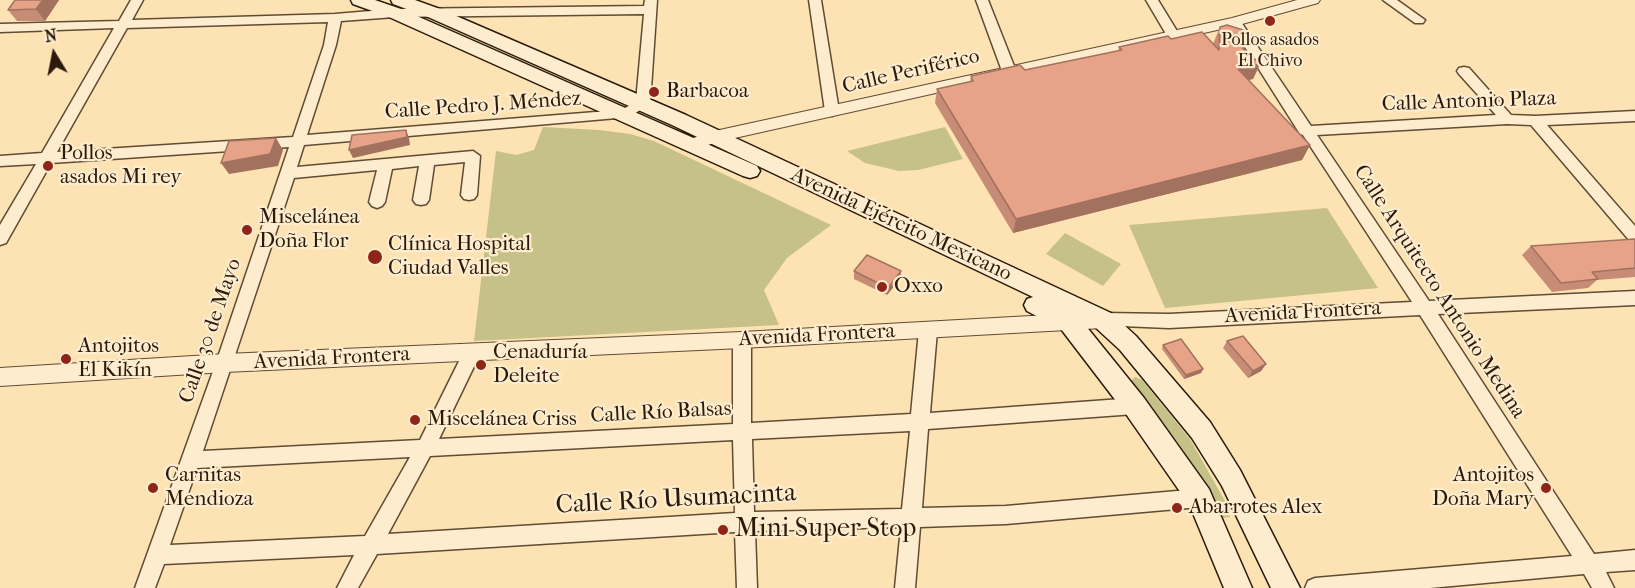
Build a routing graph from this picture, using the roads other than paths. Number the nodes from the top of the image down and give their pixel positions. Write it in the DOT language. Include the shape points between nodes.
graph roads {
  1 [pos="136,0"];
  2 [pos="359,0"];
  3 [pos="815,0"];
  4 [pos="982,0"];
  5 [pos="1152,0"];
  6 [pos="1313,0"];
  7 [pos="1389,0"];
  8 [pos="651,5"];
  9 [pos="397,7"];
  10 [pos="434,13"];
  11 [pos="335,18"];
  12 [pos="1419,20"];
  13 [pos="1235,22"];
  14 [pos="122,24"];
  15 [pos="0,28"];
  16 [pos="1174,36"];
  17 [pos="1009,71"];
  18 [pos="1464,71"];
  19 [pos="642,104"];
  20 [pos="832,111"];
  21 [pos="624,114"];
  22 [pos="1635,116"];
  23 [pos="1507,119"];
  24 [pos="1535,121"];
  25 [pos="1305,131"];
  26 [pos="716,137"];
  27 [pos="299,141"];
  28 [pos="693,144"];
  29 [pos="46,158"];
  30 [pos="427,160"];
  31 [pos="0,161"];
  32 [pos="386,164"];
  33 [pos="288,173"];
  34 [pos="469,195"];
  35 [pos="421,200"];
  36 [pos="377,202"];
  37 [pos="1635,236"];
  38 [pos="0,239"];
  39 [pos="1635,298"];
  40 [pos="1424,307"];
  41 [pos="1103,320"];
  42 [pos="1069,322"];
  43 [pos="928,331"];
  44 [pos="742,340"];
  45 [pos="472,352"];
  46 [pos="225,363"];
  47 [pos="0,377"];
  48 [pos="1135,406"];
  49 [pos="919,422"];
  50 [pos="742,432"];
  51 [pos="426,446"];
  52 [pos="189,460"];
  53 [pos="1200,498"];
  54 [pos="911,517"];
  55 [pos="746,522"];
  56 [pos="372,545"];
  57 [pos="156,555"];
  58 [pos="1635,560"];
  59 [pos="1587,563"];
  60 [pos="145,588"];
  61 [pos="347,588"];
  62 [pos="747,588"];
  63 [pos="905,588"];
  64 [pos="1238,588"];
  65 [pos="1286,588"];
  66 [pos="1315,588"];
  67 [pos="1604,588"];
  1 -- 14 [label="street"];
  2 -- 9 [label="main road, Avenida Ejército Mexicano"];
  3 -- 20 [label="street"];
  4 -- 17 [label="street"];
  5 -- 16 [label="street"];
  6 -- 13 [label="street, Calle Periférico"];
  7 -- 12 [label="street"];
  8 -- 10 [label="street"];
  8 -- 19 [label="street"];
  9 -- 10 [label="main road, Avenida Ejército Mexicano"];
  9 -- 11 [label="street"];
  9 -- 21 [label="main road, Avenida Ejército Mexicano"];
  10 -- 19 [label="main road, Avenida Ejército Mexicano"];
  11 -- 14 [label="street"];
  11 -- 27 [label="street, Calle 30 de Mayo"];
  13 -- 16 [label="street, Calle Periférico"];
  13 -- 25 [label="street, Calle Arquitecto Antonio Medina"];
  14 -- 15 [label="street"];
  14 -- 29 [label="street"];
  16 -- 17 [label="street, Calle Periférico"];
  17 -- 20 [label="street, Calle Periférico"];
  18 -- 23 [label="street"];
  19 -- 21 [label="street, Calle Pedro J. Méndez"];
  19 -- 26 [label="main road, Avenida Ejército Mexicano"];
  20 -- 26 [label="street, Calle Periférico"];
  21 -- 27 [label="street, Calle Pedro J. Méndez"];
  21 -- 28 [label="main road, Avenida Ejército Mexicano"];
  22 -- 24 [label="street, Calle Antonio Plaza"];
  23 -- 24 [label="street, Calle Antonio Plaza"];
  23 -- 25 [label="street, Calle Antonio Plaza"];
  24 -- 37 [label="street"];
  25 -- 40 [label="street, Calle Arquitecto Antonio Medina"];
  26 -- 28 [label="street, Calle Periférico"];
  26 -- 41 [label="main road, Avenida Ejército Mexicano"];
  27 -- 29 [label="street, Calle Pedro J. Méndez"];
  27 -- 33 [label="street, Calle 30 de Mayo"];
  28 -- 42 [label="main road, Avenida Ejército Mexicano" via="946,260"];
  29 -- 31 [label="street, Calle Pedro J. Méndez"];
  29 -- 38 [label="street"];
  30 -- 32 [label="street"];
  30 -- 34 [label="street" via="473,156"];
  30 -- 35 [label="street"];
  32 -- 33 [label="street"];
  32 -- 36 [label="street"];
  33 -- 46 [label="street, Calle 30 de Mayo"];
  39 -- 40 [label="street, Avenida Frontera"];
  40 -- 41 [label="street, Avenida Frontera" via="1169,321"];
  40 -- 59 [label="street, Calle Arquitecto Antonio Medina"];
  41 -- 42 [label="street, Avenida Frontera"];
  41 -- 65 [label="main road, Avenida Ejército Mexicano" via="1158,377 1201,430 1231,478"];
  42 -- 43 [label="street, Avenida Frontera"];
  42 -- 48 [label="main road, Avenida Ejército Mexicano"];
  43 -- 44 [label="street, Avenida Frontera"];
  43 -- 49 [label="street"];
  44 -- 45 [label="street, Avenida Frontera"];
  44 -- 50 [label="street"];
  45 -- 46 [label="street, Avenida Frontera"];
  45 -- 51 [label="street"];
  46 -- 47 [label="street, Avenida Frontera"];
  46 -- 52 [label="street, Calle 30 de Mayo"];
  48 -- 49 [label="street, Calle Río Balsas"];
  48 -- 53 [label="main road, Avenida Ejército Mexicano"];
  49 -- 50 [label="street, Calle Río Balsas"];
  49 -- 54 [label="street"];
  50 -- 51 [label="street, Calle Río Balsas"];
  50 -- 55 [label="street"];
  51 -- 52 [label="street, Calle Río Balsas"];
  51 -- 56 [label="street"];
  52 -- 57 [label="street, Calle 30 de Mayo"];
  53 -- 54 [label="street, Calle Río Usumacinta" via="1006,515"];
  53 -- 64 [label="main road, Avenida Ejército Mexicano"];
  54 -- 55 [label="street, Calle Río Usumacinta"];
  54 -- 63 [label="street"];
  55 -- 56 [label="street, Calle Río Usumacinta"];
  55 -- 62 [label="street"];
  56 -- 57 [label="street, Calle Río Usumacinta"];
  56 -- 61 [label="street"];
  57 -- 60 [label="street, Calle 30 de Mayo"];
  58 -- 59 [label="street"];
  59 -- 66 [label="street"];
  59 -- 67 [label="street, Calle Arquitecto Antonio Medina"];
}
